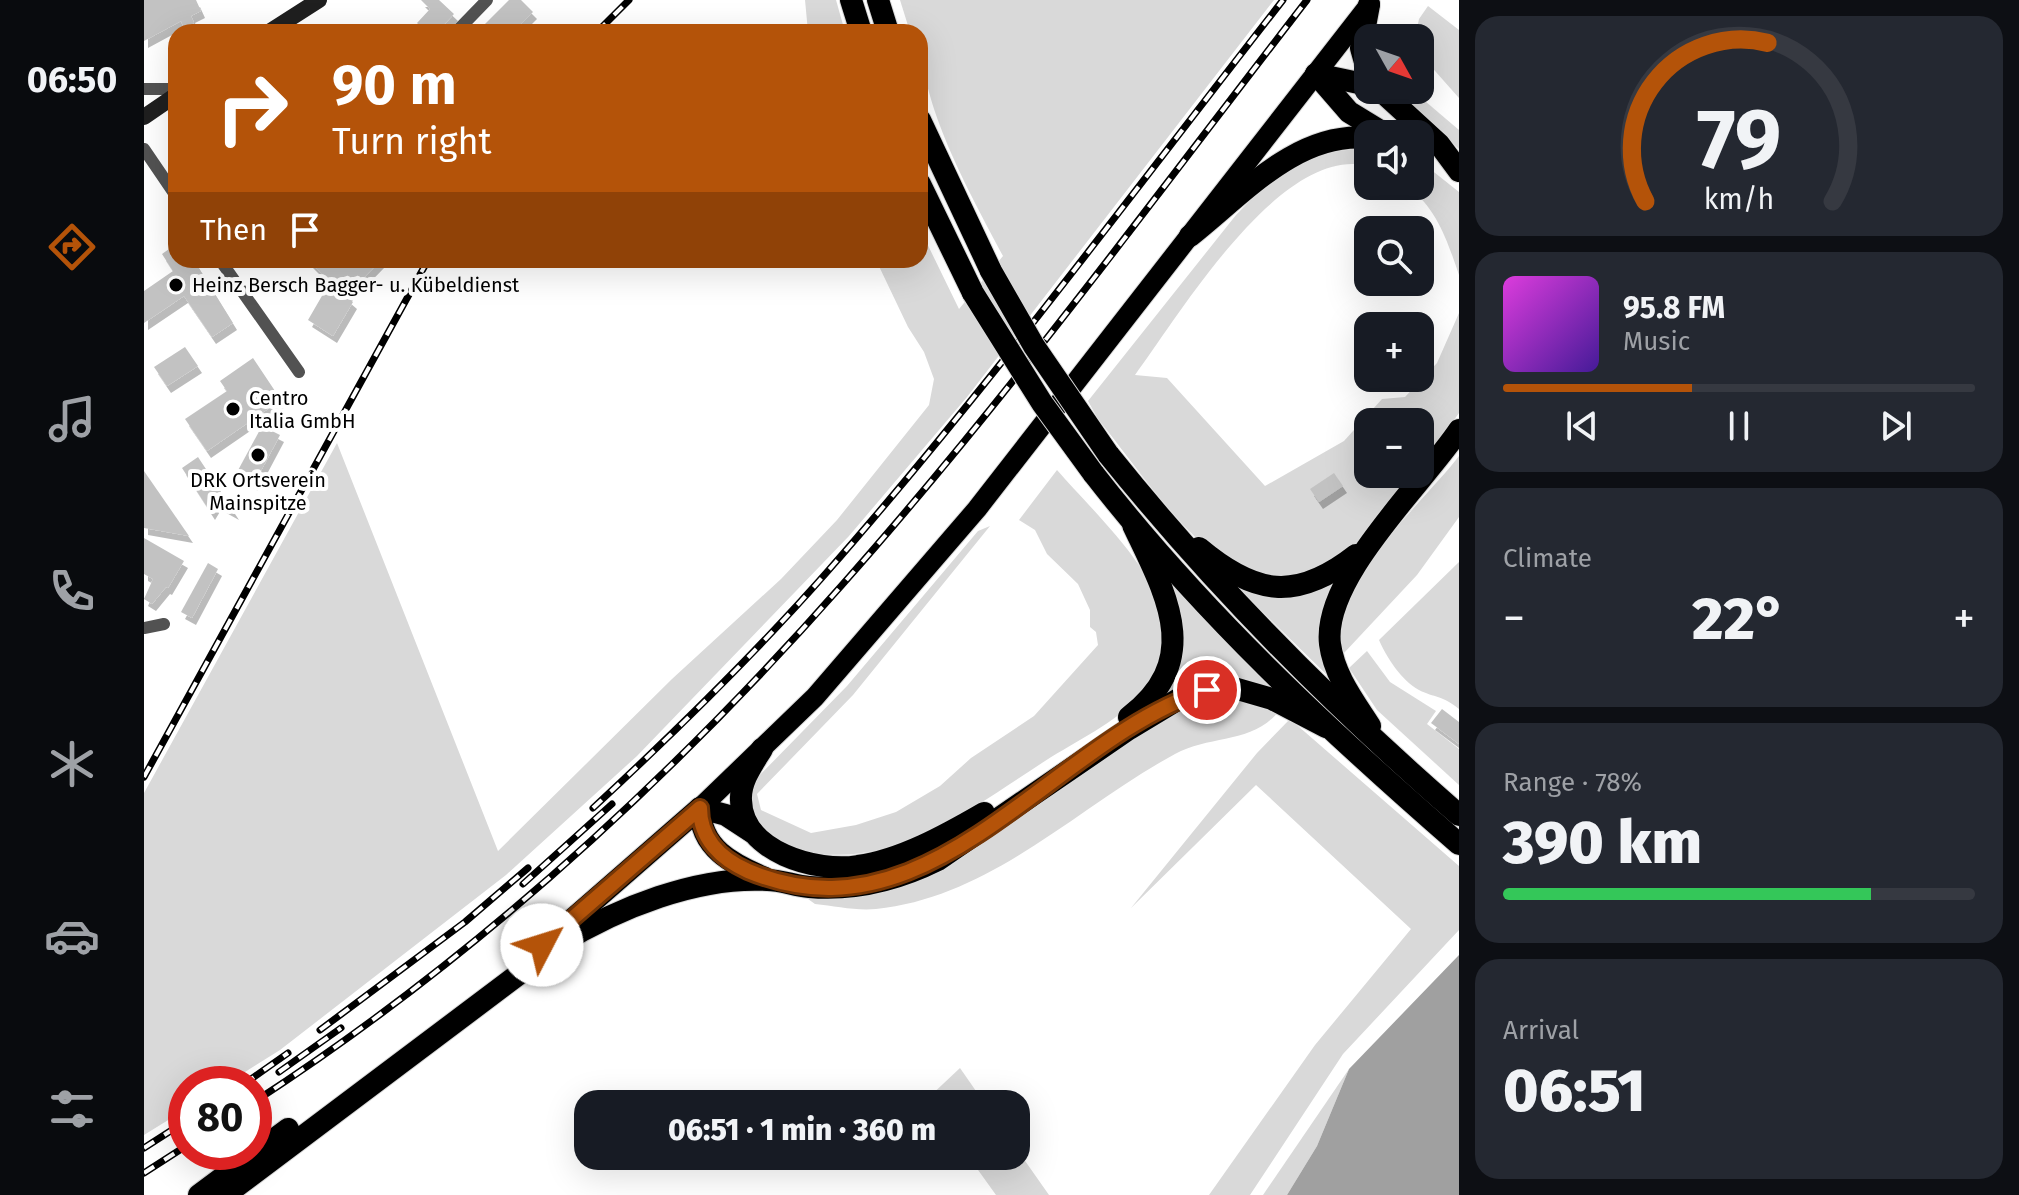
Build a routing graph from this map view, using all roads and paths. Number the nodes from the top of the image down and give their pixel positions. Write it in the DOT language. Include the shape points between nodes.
graph roads {
  1 [pos="319,0"];
  2 [pos="487,0"];
  3 [pos="851,0"];
  4 [pos="878,0"];
  5 [pos="1371,3"];
  6 [pos="282,24"];
  7 [pos="464,24"];
  8 [pos="858,24"];
  9 [pos="886,24"];
  10 [pos="1366,24"];
  11 [pos="1316,74"];
  12 [pos="1354,82"];
  13 [pos="144,89"];
  14 [pos="168,91"];
  15 [pos="168,98"];
  16 [pos="1395,104"];
  17 [pos="144,117"];
  18 [pos="1362,120"];
  19 [pos="928,137"];
  20 [pos="1354,139"];
  21 [pos="144,149"];
  22 [pos="1434,158"];
  23 [pos="1459,171"];
  24 [pos="168,184"];
  25 [pos="928,200"];
  26 [pos="1190,236"];
  27 [pos="225,268"];
  28 [pos="299,372"];
  29 [pos="1459,430"];
  30 [pos="1151,508"];
  31 [pos="1133,525"];
  32 [pos="1366,547"];
  33 [pos="164,624"];
  34 [pos="144,628"];
  35 [pos="1326,727"];
  36 [pos="762,749"];
  37 [pos="1387,753"];
  38 [pos="700,808"];
  39 [pos="1459,815"];
  40 [pos="754,833"];
  41 [pos="1459,844"];
  42 [pos="769,879"];
  43 [pos="542,945"];
  44 [pos="481,1001"];
  45 [pos="199,1195"];
  46 [pos="225,1195"];
  1 -- 6 [label="main road"];
  2 -- 7 [label="street"];
  3 -- 8 [label="highway"];
  4 -- 9 [label="highway"];
  5 -- 10 [label="highway"];
  5 -- 11 [label="main road"];
  11 -- 12 [label="highway"];
  11 -- 18 [label="highway"];
  11 -- 26 [label="main road"];
  13 -- 14 [label="street"];
  15 -- 17 [label="main road"];
  16 -- 23 [label="highway" via="1439,144"];
  19 -- 30 [label="highway, bridge" via="991,271 1034,346"];
  20 -- 26 [label="highway" via="1331,140 1286,160"];
  21 -- 24 [label="street"];
  22 -- 23 [label="highway"];
  25 -- 31 [label="highway, bridge" via="973,293 1042,403"];
  26 -- 36 [label="main road" via="885,619"];
  27 -- 28 [label="street"];
  29 -- 32 [label="highway"];
  30 -- 32 [label="highway" via="1237,577 1264,587 1287,589 1309,583 1334,572"];
  30 -- 37 [label="highway" via="1253,623"];
  31 -- 35 [label="highway" via="1235,638"];
  31 -- 40 [label="highway" via="1170,603 1173,626 1162,678 1135,713 984,813 886,860 841,868 810,864 780,852"];
  32 -- 37 [label="highway" via="1344,585 1330,641 1342,682"];
  33 -- 34 [label="street"];
  35 -- 41 [label="highway"];
  35 -- 42 [label="highway" via="1255,693 1207,690 1157,710 921,868 846,888"];
  36 -- 38 [label="main road"];
  36 -- 40 [label="highway" via="747,774 741,800"];
  37 -- 39 [label="highway"];
  38 -- 40 [label="highway" via="726,815"];
  38 -- 42 [label="highway" via="703,831 717,851"];
  38 -- 43 [label="highway"];
  42 -- 44 [label="highway" via="676,894 614,915 559,944"];
  43 -- 44 [label="highway"];
  43 -- 45 [label="highway"];
  44 -- 46 [label="highway"];
}
